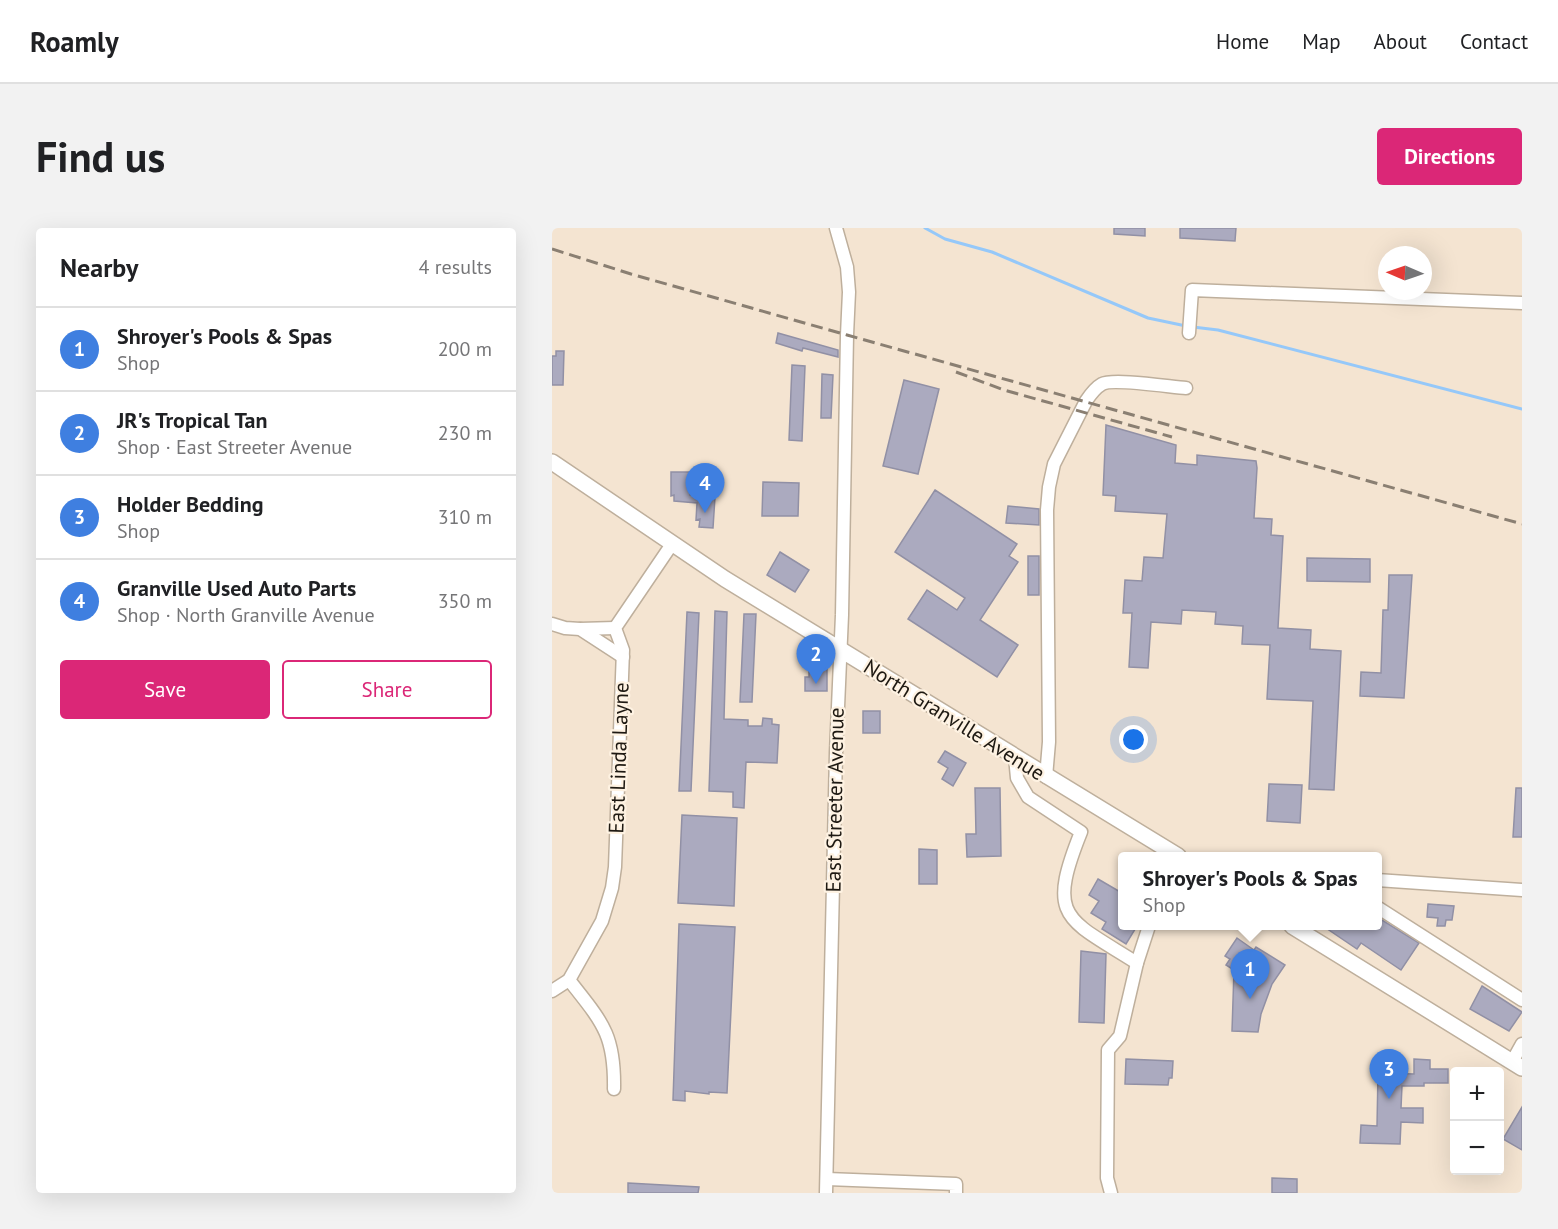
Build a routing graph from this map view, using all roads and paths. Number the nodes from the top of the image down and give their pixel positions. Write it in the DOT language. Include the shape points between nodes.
graph roads {
  1 [pos="836,228"];
  2 [pos="1522,303"];
  3 [pos="1189,333"];
  4 [pos="1186,388"];
  5 [pos="552,462"];
  6 [pos="672,544"];
  7 [pos="552,624"];
  8 [pos="615,628"];
  9 [pos="580,629"];
  10 [pos="841,649"];
  11 [pos="623,657"];
  12 [pos="1015,757"];
  13 [pos="1046,777"];
  14 [pos="1168,852"];
  15 [pos="1382,880"];
  16 [pos="1522,890"];
  17 [pos="1382,910"];
  18 [pos="1148,930"];
  19 [pos="1298,930"];
  20 [pos="1137,963"];
  21 [pos="569,980"];
  22 [pos="552,991"];
  23 [pos="1522,1000"];
  24 [pos="1522,1044"];
  25 [pos="1517,1065"];
  26 [pos="614,1089"];
  27 [pos="827,1179"];
  28 [pos="956,1188"];
  29 [pos="826,1193"];
  30 [pos="1111,1193"];
  1 -- 10 [label="street, East Streeter Avenue" via="847,267 849,292"];
  2 -- 3 [label="street" via="1192,290"];
  4 -- 13 [label="street" via="1103,383 1086,401 1054,464 1047,510 1050,631"];
  5 -- 6 [label="main road, North Granville Avenue"];
  6 -- 8 [label="street"];
  6 -- 10 [label="main road, North Granville Avenue"];
  7 -- 9 [label="street"];
  8 -- 9 [label="street"];
  8 -- 11 [label="street, East Linda Layne"];
  9 -- 11 [label="street"];
  10 -- 12 [label="main road, North Granville Avenue"];
  10 -- 27 [label="street, East Streeter Avenue"];
  11 -- 21 [label="street, East Linda Layne" via="612,888 602,921"];
  12 -- 13 [label="main road, North Granville Avenue"];
  12 -- 20 [label="street" via="1017,778 1028,797 1081,832 1064,883 1067,911 1075,922"];
  13 -- 14 [label="main road, North Granville Avenue"];
  15 -- 16 [label="street"];
  17 -- 23 [label="street"];
  18 -- 20 [label="street"];
  19 -- 25 [label="main road"];
  20 -- 30 [label="street" via="1120,1036 1108,1050 1107,1172"];
  21 -- 22 [label="street"];
  21 -- 26 [label="street" via="599,1018 610,1041"];
  24 -- 25 [label="street"];
  27 -- 28 [label="street"];
  27 -- 29 [label="street, East Streeter Avenue"];
}
